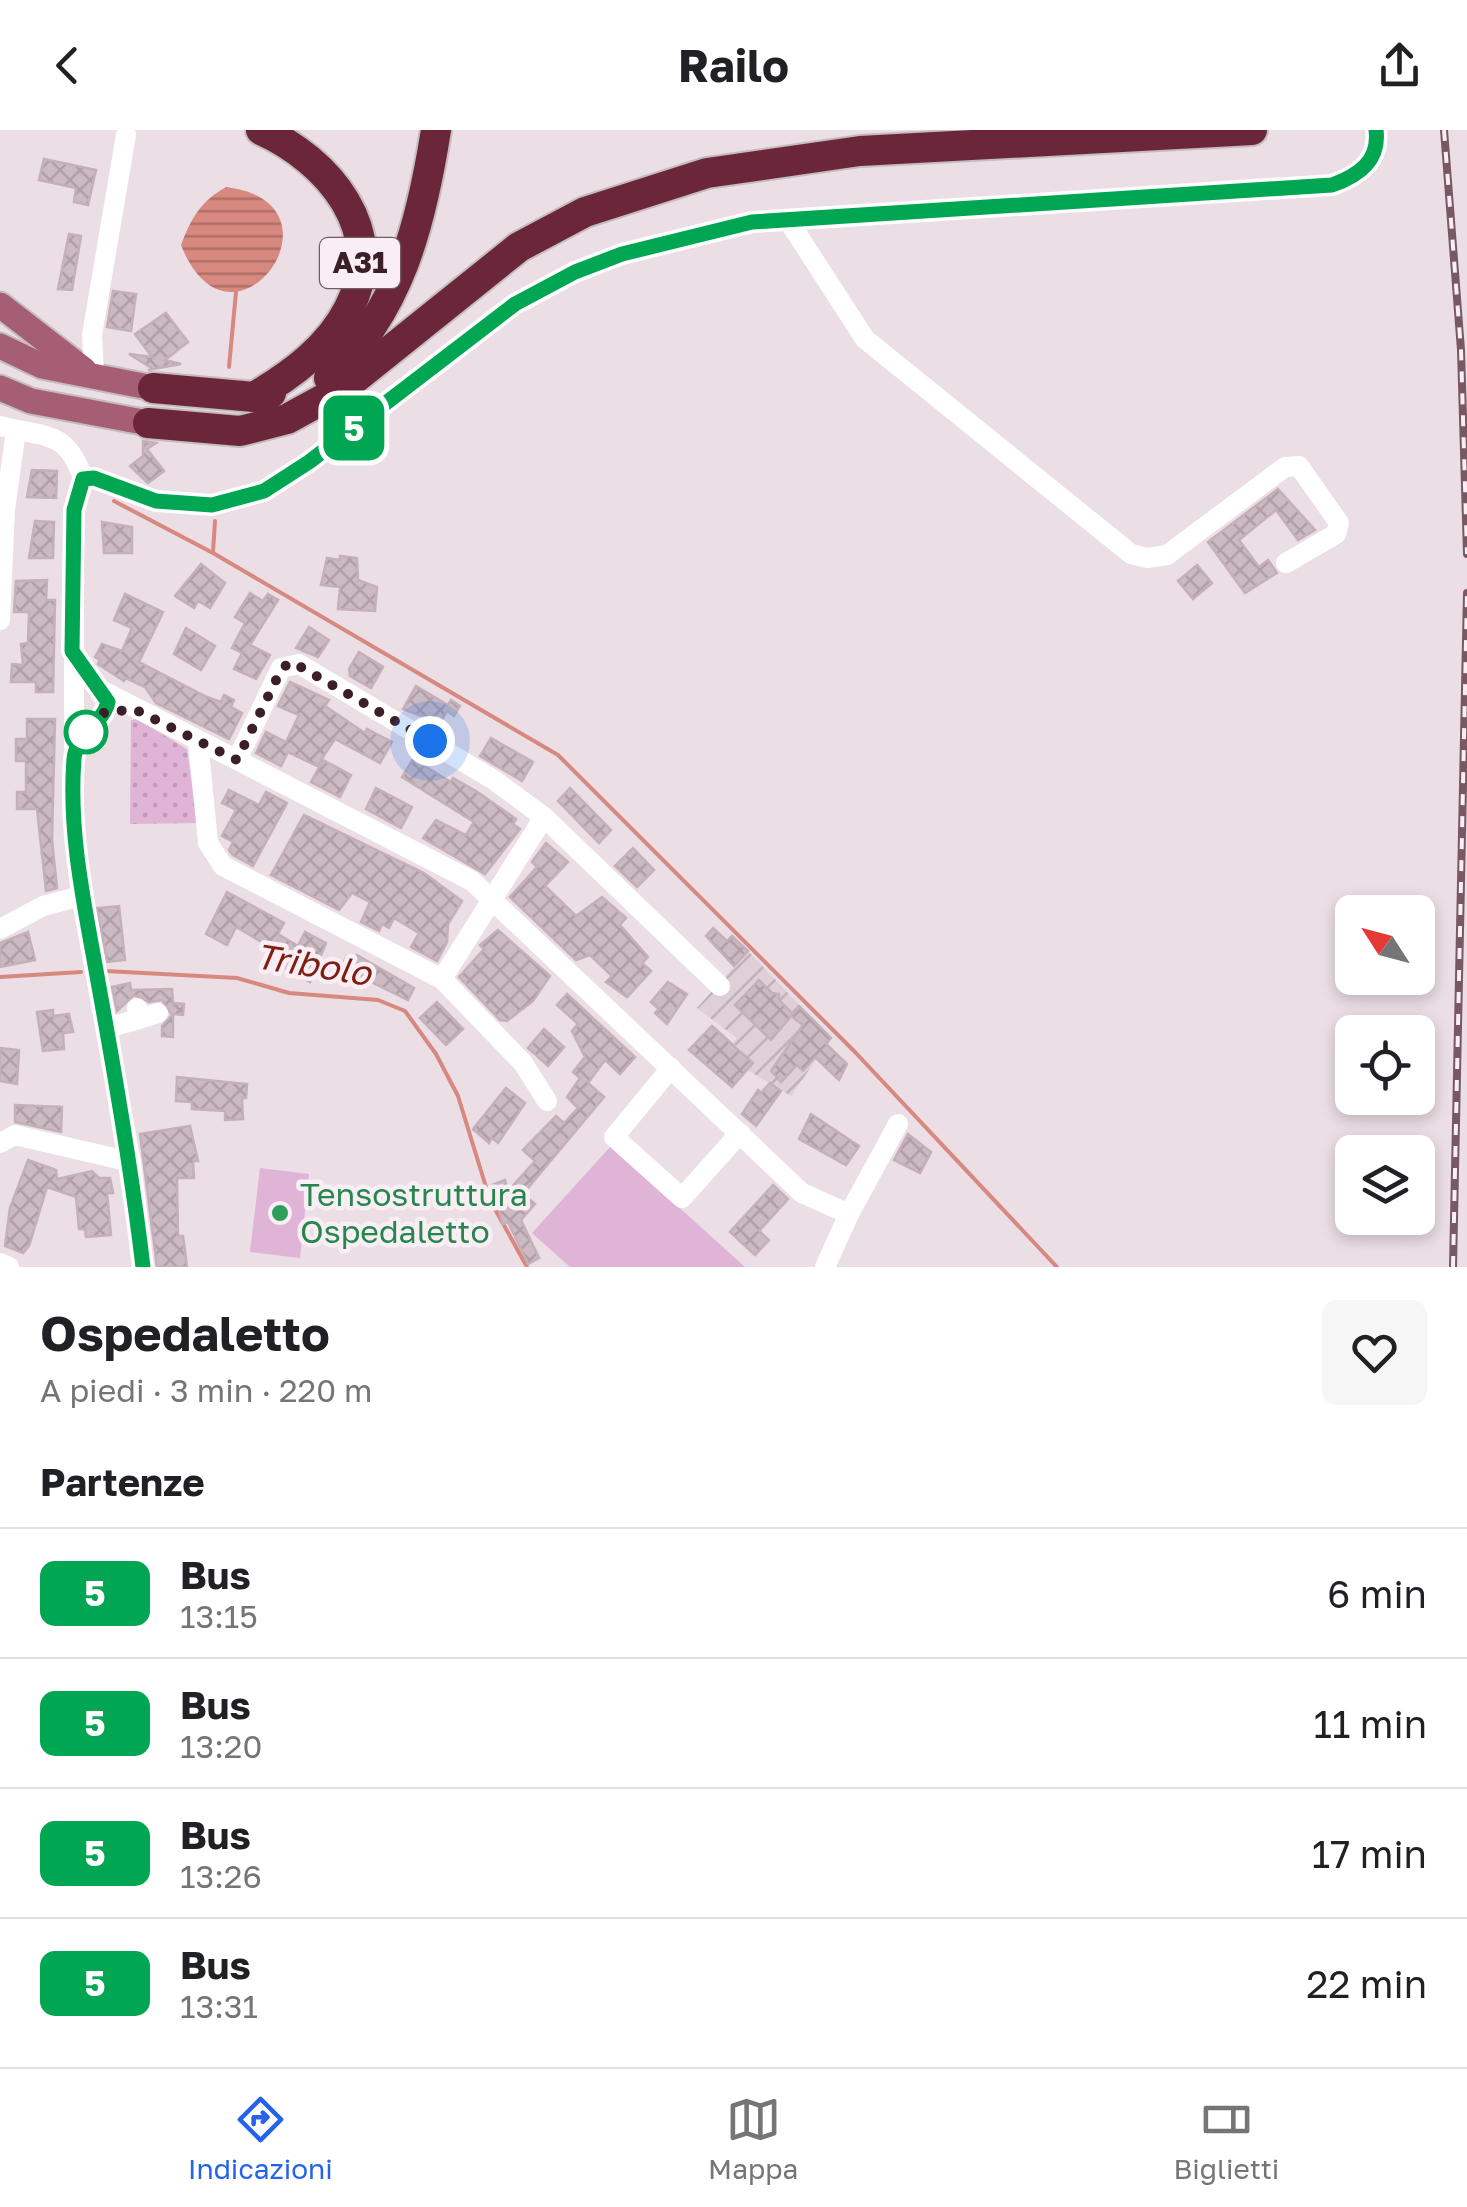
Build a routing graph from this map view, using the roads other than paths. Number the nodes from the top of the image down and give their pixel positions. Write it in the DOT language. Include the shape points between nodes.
graph roads {
  1 [pos="260,130"];
  2 [pos="436,130"];
  3 [pos="1252,130"];
  4 [pos="1376,130"];
  5 [pos="126,136"];
  6 [pos="788,220"];
  7 [pos="0,306"];
  8 [pos="378,318"];
  9 [pos="0,348"];
  10 [pos="91,374"];
  11 [pos="0,388"];
  12 [pos="154,388"];
  13 [pos="254,398"];
  14 [pos="57,406"];
  15 [pos="287,418"];
  16 [pos="148,423"];
  17 [pos="8,428"];
  18 [pos="83,479"];
  19 [pos="3,509"];
  20 [pos="1286,563"];
  21 [pos="0,620"];
  22 [pos="72,651"];
  23 [pos="75,702"];
  24 [pos="100,703"];
  25 [pos="198,740"];
  26 [pos="74,757"];
  27 [pos="237,760"];
  28 [pos="544,816"];
  29 [pos="82,896"];
  30 [pos="493,899"];
  31 [pos="0,929"];
  32 [pos="442,979"];
  33 [pos="720,986"];
  34 [pos="144,1013"];
  35 [pos="106,1028"];
  36 [pos="671,1068"];
  37 [pos="547,1101"];
  38 [pos="898,1124"];
  39 [pos="740,1133"];
  40 [pos="0,1143"];
  41 [pos="131,1162"];
  42 [pos="849,1214"];
  43 [pos="0,1262"];
  44 [pos="9,1267"];
  45 [pos="143,1267"];
  46 [pos="824,1267"];
  1 -- 13 [label="highway, A31" via="294,144 326,174 349,204 361,256 357,290 339,326 292,374"];
  2 -- 8 [label="highway, A31" via="418,229"];
  3 -- 15 [label="highway, A31" via="860,152 707,173 642,190 519,247 342,389"];
  4 -- 6 [label="street" via="1378,144 1359,175 1332,185"];
  5 -- 10 [label="street"];
  6 -- 18 [label="street" via="752,222 575,272 515,304 264,491 212,505 156,501"];
  6 -- 20 [label="street" via="865,338 1131,554 1167,554 1284,467 1300,466 1340,523 1336,534"];
  7 -- 10 [label="main road"];
  8 -- 13 [label="highway, A31" via="295,386"];
  8 -- 15 [label="highway, A31" via="355,353"];
  9 -- 10 [label="main road" via="42,366"];
  9 -- 14 [label="main road"];
  10 -- 12 [label="main road"];
  11 -- 14 [label="main road"];
  12 -- 13 [label="highway, A31"];
  14 -- 16 [label="main road"];
  15 -- 16 [label="highway, A31" via="240,431"];
  17 -- 18 [label="street" via="64,442"];
  17 -- 19 [label="street"];
  18 -- 22 [label="street" via="74,510"];
  19 -- 21 [label="street"];
  22 -- 23 [label="street"];
  22 -- 24 [label="street"];
  23 -- 24 [label="street" via="81,716"];
  23 -- 24 [label="street" via="87,687"];
  23 -- 26 [label="street"];
  24 -- 25 [label="street" via="134,709"];
  24 -- 26 [label="street"];
  25 -- 27 [label="street"];
  25 -- 32 [label="street" via="208,843 223,866"];
  26 -- 29 [label="street"];
  27 -- 28 [label="street" via="282,668 296,662"];
  27 -- 30 [label="street" via="449,867"];
  28 -- 30 [label="street"];
  28 -- 33 [label="street"];
  29 -- 31 [label="street" via="43,906"];
  29 -- 35 [label="street"];
  30 -- 32 [label="street"];
  30 -- 36 [label="street"];
  32 -- 37 [label="street" via="523,1063"];
  34 -- 35 [label="street"];
  35 -- 41 [label="street"];
  36 -- 39 [label="street"];
  36 -- 39 [label="street" via="614,1137 682,1198"];
  38 -- 42 [label="street"];
  39 -- 42 [label="street" via="802,1193"];
  40 -- 41 [label="street" via="16,1135"];
  41 -- 45 [label="street"];
  42 -- 46 [label="street"];
  43 -- 44 [label="street"];
}
